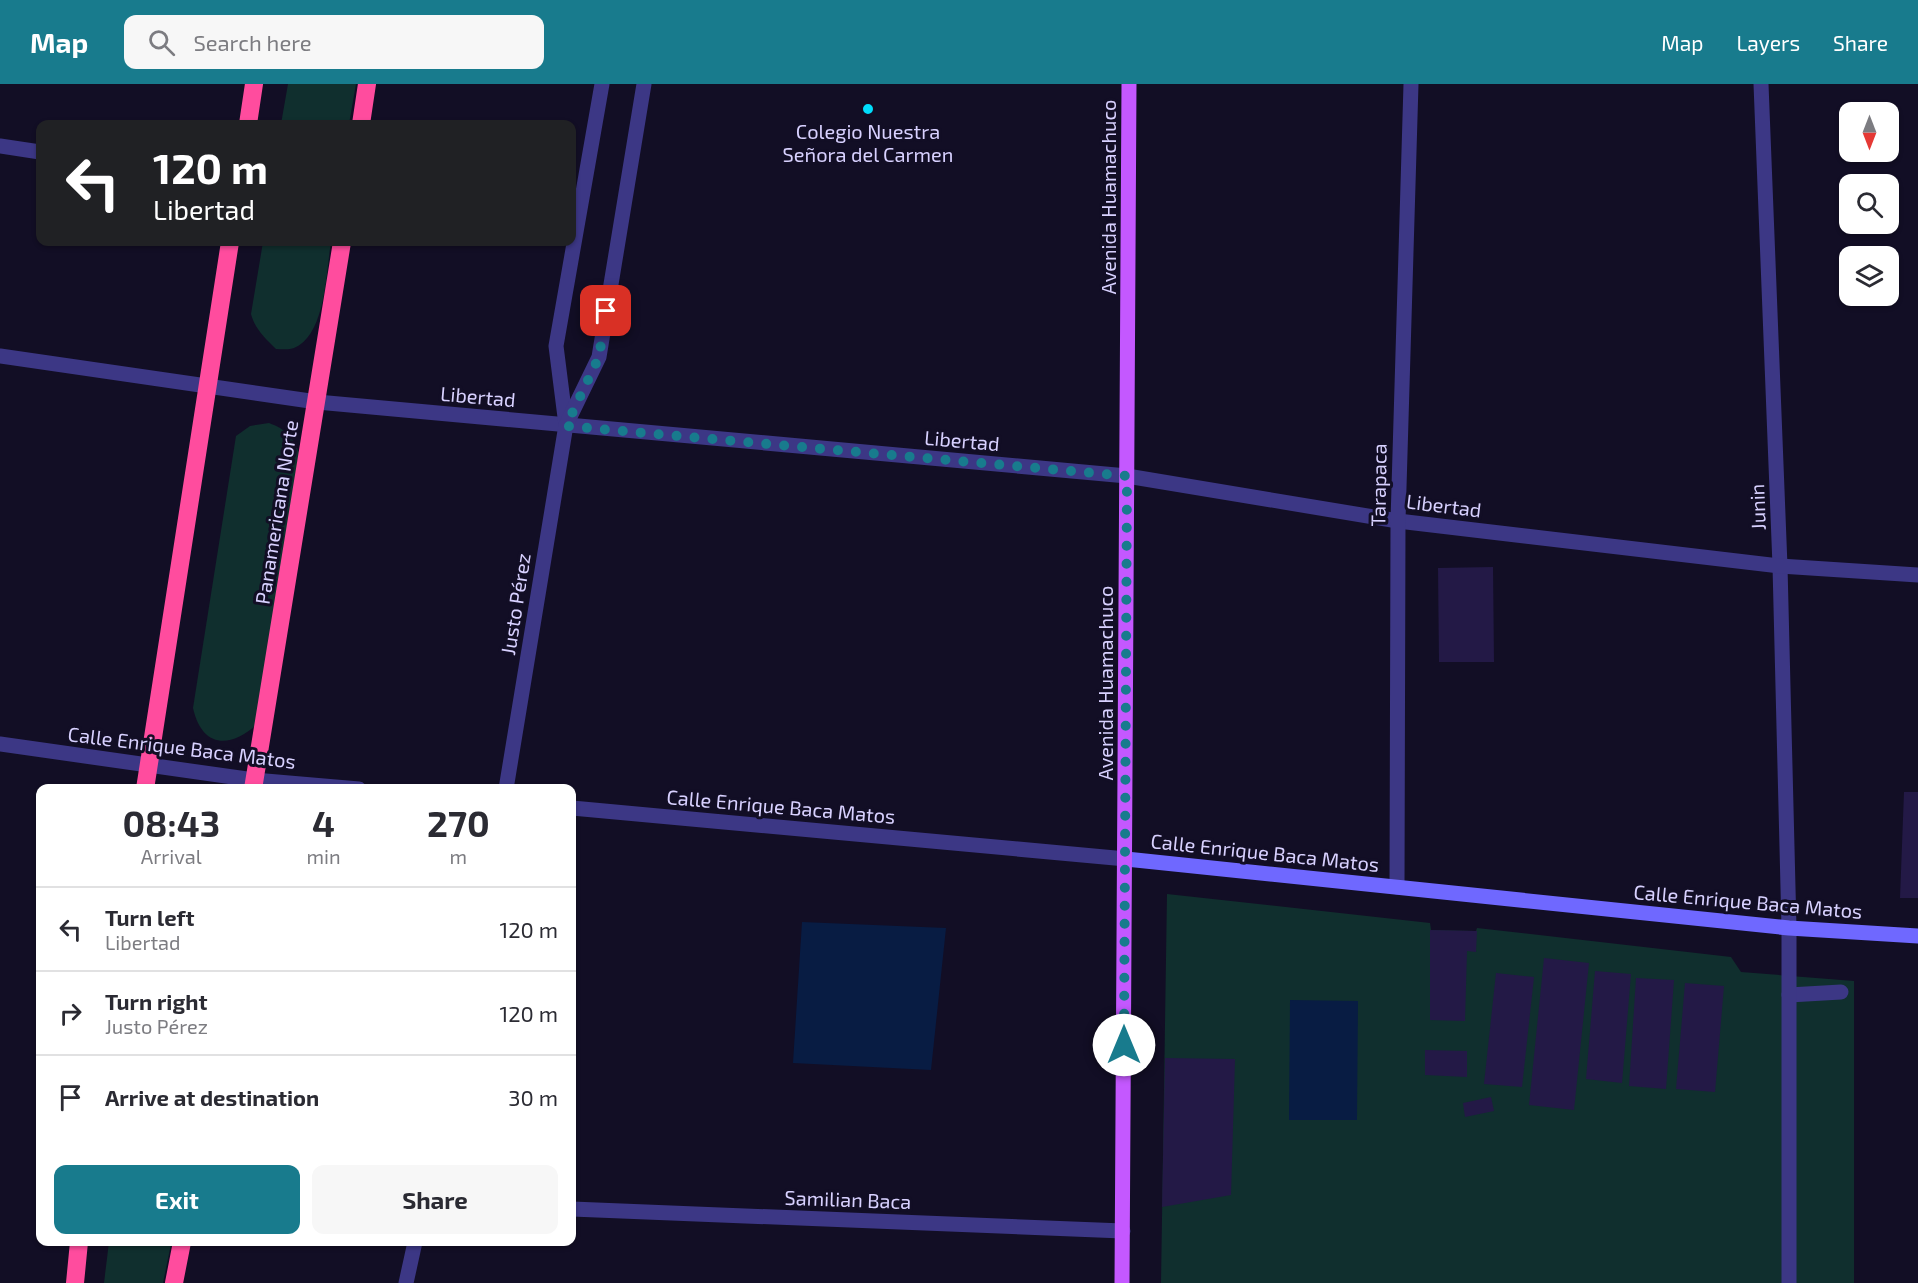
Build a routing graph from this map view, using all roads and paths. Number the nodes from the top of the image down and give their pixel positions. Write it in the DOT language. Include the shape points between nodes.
graph roads {
  1 [pos="254,84"];
  2 [pos="367,84"];
  3 [pos="602,84"];
  4 [pos="644,84"];
  5 [pos="1130,84"];
  6 [pos="1411,84"];
  7 [pos="1761,84"];
  8 [pos="249,120"];
  9 [pos="362,120"];
  10 [pos="0,146"];
  11 [pos="36,151"];
  12 [pos="576,232"];
  13 [pos="229,246"];
  14 [pos="341,246"];
  15 [pos="574,246"];
  16 [pos="0,356"];
  17 [pos="207,387"];
  18 [pos="317,402"];
  19 [pos="566,426"];
  20 [pos="1127,476"];
  21 [pos="1398,521"];
  22 [pos="1780,566"];
  23 [pos="1918,575"];
  24 [pos="0,744"];
  25 [pos="149,766"];
  26 [pos="146,784"];
  27 [pos="253,784"];
  28 [pos="507,784"];
  29 [pos="576,808"];
  30 [pos="1126,859"];
  31 [pos="1397,887"];
  32 [pos="1789,928"];
  33 [pos="1918,936"];
  34 [pos="1841,992"];
  35 [pos="1789,995"];
  36 [pos="576,1209"];
  37 [pos="1123,1232"];
  38 [pos="79,1246"];
  39 [pos="181,1246"];
  40 [pos="414,1246"];
  41 [pos="75,1283"];
  42 [pos="174,1283"];
  43 [pos="406,1283"];
  44 [pos="1122,1283"];
  45 [pos="1787,1283"];
  1 -- 8 [label="highway"];
  2 -- 9 [label="highway"];
  3 -- 12 [label="street, Justo Pérez"];
  4 -- 19 [label="street, Justo Pérez" via="599,357"];
  5 -- 20 [label="main road, Avenida Huamachuco"];
  6 -- 21 [label="street, Tarapaca"];
  7 -- 22 [label="street, Junin"];
  10 -- 11 [label="street"];
  13 -- 17 [label="highway"];
  14 -- 18 [label="highway, Panamericana Norte"];
  15 -- 19 [label="street, Justo Pérez" via="556,346"];
  16 -- 17 [label="street, Libertad"];
  17 -- 18 [label="street, Libertad"];
  17 -- 25 [label="highway"];
  18 -- 19 [label="street, Libertad"];
  18 -- 27 [label="highway, Panamericana Norte"];
  19 -- 20 [label="street, Libertad"];
  19 -- 28 [label="street, Justo Pérez"];
  20 -- 21 [label="street, Libertad"];
  20 -- 30 [label="main road, Avenida Huamachuco"];
  21 -- 22 [label="street, Libertad"];
  21 -- 31 [label="street, Tarapaca"];
  22 -- 23 [label="street, Libertad"];
  22 -- 32 [label="street, Junin"];
  24 -- 25 [label="street, Calle Enrique Baca Matos"];
  25 -- 26 [label="highway"];
  25 -- 27 [label="street, Calle Enrique Baca Matos"];
  29 -- 30 [label="street, Calle Enrique Baca Matos"];
  30 -- 31 [label="street, Calle Enrique Baca Matos"];
  30 -- 37 [label="main road, Avenida Huamachuco"];
  31 -- 32 [label="street, Calle Enrique Baca Matos"];
  32 -- 33 [label="street, Calle Enrique Baca Matos"];
  32 -- 35 [label="street, Junin"];
  34 -- 35 [label="street"];
  35 -- 45 [label="street, Junin"];
  36 -- 37 [label="street, Samilian Baca"];
  37 -- 44 [label="main road, Avenida Huamachuco"];
  38 -- 41 [label="highway"];
  39 -- 42 [label="highway"];
  40 -- 43 [label="street"];
}
